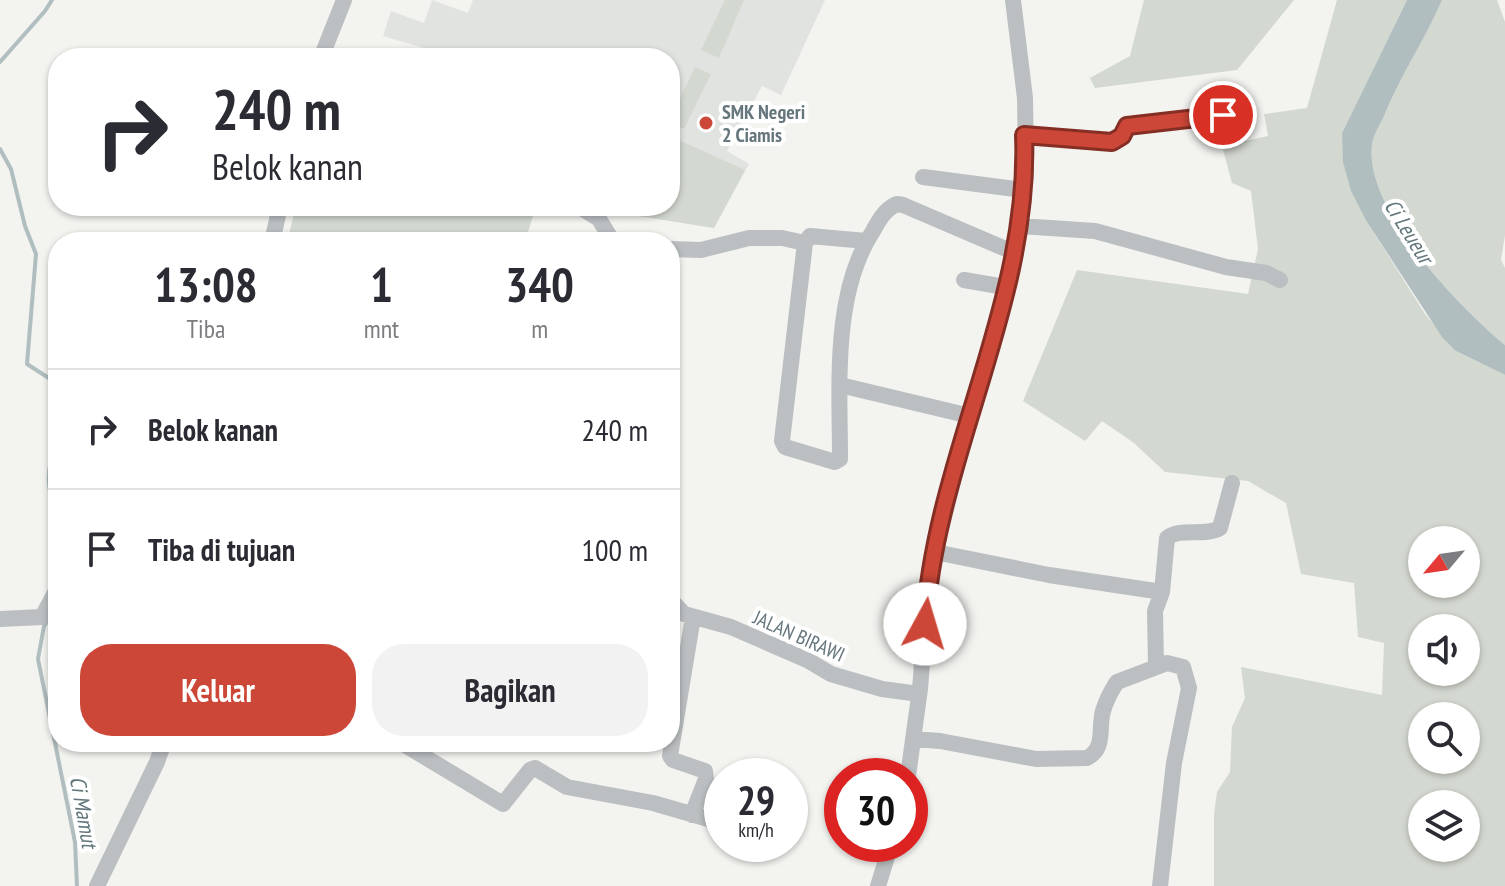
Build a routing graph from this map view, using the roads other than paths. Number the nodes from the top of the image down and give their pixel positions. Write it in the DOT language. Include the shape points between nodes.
graph roads {
  1 [pos="344,0"];
  2 [pos="1013,0"];
  3 [pos="325,48"];
  4 [pos="1223,115"];
  5 [pos="1024,135"];
  6 [pos="923,177"];
  7 [pos="1023,190"];
  8 [pos="594,216"];
  9 [pos="1020,226"];
  10 [pos="607,232"];
  11 [pos="866,241"];
  12 [pos="805,243"];
  13 [pos="680,249"];
  14 [pos="1013,252"];
  15 [pos="964,280"];
  16 [pos="1280,280"];
  17 [pos="1005,287"];
  18 [pos="840,385"];
  19 [pos="970,416"];
  20 [pos="1232,483"];
  21 [pos="935,552"];
  22 [pos="1162,592"];
  23 [pos="48,606"];
  24 [pos="680,610"];
  25 [pos="693,617"];
  26 [pos="0,619"];
  27 [pos="1156,666"];
  28 [pos="919,694"];
  29 [pos="680,696"];
  30 [pos="914,739"];
  31 [pos="160,752"];
  32 [pos="417,752"];
  33 [pos="671,752"];
  34 [pos="911,758"];
  35 [pos="692,815"];
  36 [pos="704,818"];
  37 [pos="885,862"];
  38 [pos="97,886"];
  39 [pos="878,886"];
  40 [pos="1160,886"];
  1 -- 3 [label="street"];
  2 -- 5 [label="street" via="1025,98"];
  4 -- 5 [label="street" via="1127,126 1112,142"];
  5 -- 7 [label="street"];
  6 -- 7 [label="street"];
  7 -- 9 [label="street"];
  8 -- 10 [label="street"];
  9 -- 14 [label="street"];
  9 -- 16 [label="street" via="1095,231"];
  11 -- 12 [label="street" via="810,236"];
  11 -- 14 [label="street" via="897,204"];
  11 -- 18 [label="street" via="846,308"];
  12 -- 13 [label="street" via="749,238 701,250"];
  12 -- 18 [label="street" via="785,447 840,459"];
  14 -- 17 [label="street"];
  15 -- 17 [label="street"];
  17 -- 19 [label="street"];
  18 -- 19 [label="street"];
  19 -- 21 [label="street"];
  20 -- 22 [label="street" via="1220,528 1167,538"];
  21 -- 22 [label="street"];
  21 -- 28 [label="street"];
  22 -- 27 [label="street" via="1155,611"];
  23 -- 26 [label="street" via="42,617"];
  24 -- 25 [label="street, JALAN BIRAWI"];
  25 -- 28 [label="street, JALAN BIRAWI" via="731,627 831,674"];
  25 -- 29 [label="street"];
  27 -- 30 [label="street" via="1117,682 1111,690 1102,714 1100,744 1087,758 1036,759"];
  27 -- 40 [label="street" via="1183,667 1189,688"];
  28 -- 30 [label="street"];
  30 -- 34 [label="street"];
  31 -- 38 [label="street"];
  32 -- 35 [label="street" via="503,804 535,768 567,787"];
  33 -- 35 [label="street" via="673,760 705,771"];
  35 -- 36 [label="street"];
  37 -- 39 [label="street"];
}
